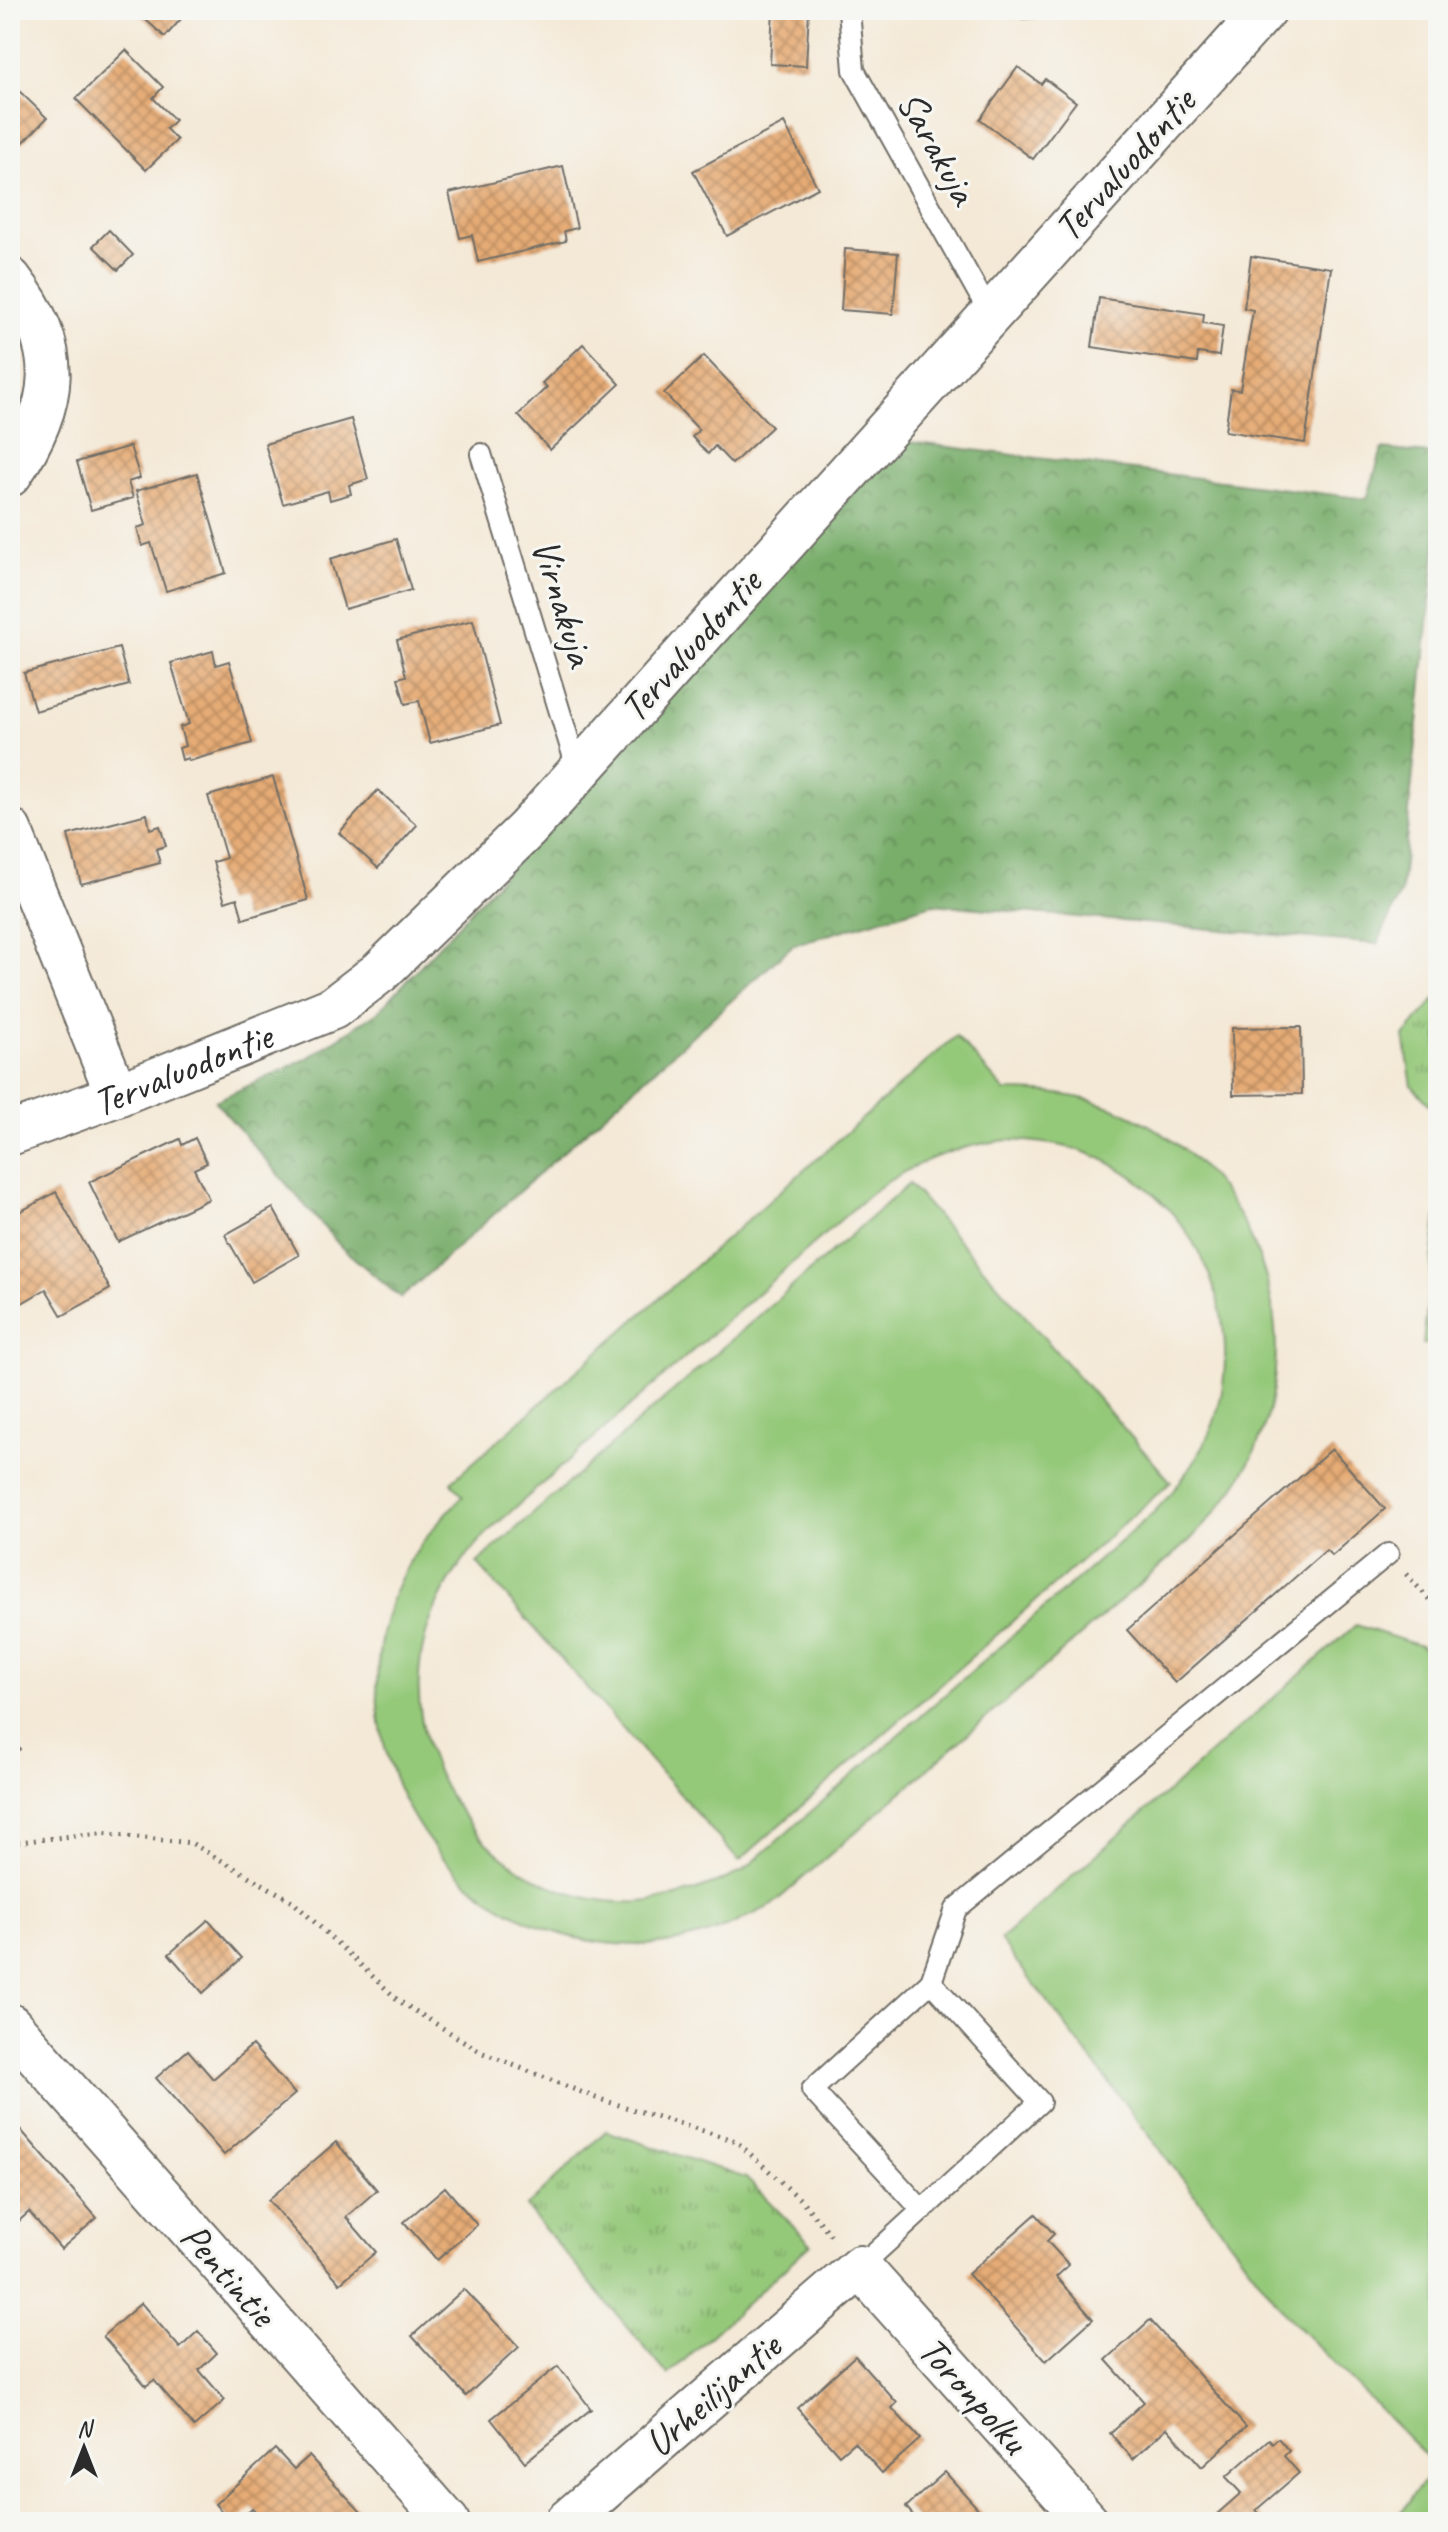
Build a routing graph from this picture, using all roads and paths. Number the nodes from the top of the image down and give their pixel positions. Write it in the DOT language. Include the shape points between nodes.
graph roads {
  1 [pos="849,10"];
  2 [pos="1265,10"];
  3 [pos="10,279"];
  4 [pos="989,312"];
  5 [pos="481,454"];
  6 [pos="10,475"];
  7 [pos="578,771"];
  8 [pos="10,830"];
  9 [pos="117,1095"];
  10 [pos="10,1134"];
  11 [pos="1388,1554"];
  12 [pos="1438,1609"];
  13 [pos="10,1843"];
  14 [pos="931,1982"];
  15 [pos="10,2025"];
  16 [pos="922,2210"];
  17 [pos="860,2267"];
  18 [pos="448,2522"];
  19 [pos="566,2522"];
  20 [pos="1088,2522"];
  1 -- 4 [label="lane, Sarakuja" via="854,70"];
  2 -- 4 [label="street, Tervaluodontie"];
  3 -- 6 [label="street" via="38,327 48,357 50,393 38,430"];
  4 -- 7 [label="street, Tervaluodontie"];
  5 -- 7 [label="lane, Virnakuja"];
  7 -- 9 [label="street, Tervaluodontie" via="527,829 380,972 333,1008"];
  8 -- 9 [label="street"];
  9 -- 10 [label="street, Tervaluodontie"];
  11 -- 12 [label="path"];
  11 -- 14 [label="lane" via="956,1909"];
  13 -- 17 [label="path" via="100,1833 191,1843 292,1901 399,2001 483,2053 596,2098 736,2141 802,2201"];
  14 -- 16 [label="lane" via="1040,2102"];
  14 -- 16 [label="lane" via="812,2090"];
  15 -- 18 [label="street, Pentintie"];
  16 -- 17 [label="lane"];
  17 -- 19 [label="street, Urheilijantie"];
  17 -- 20 [label="street, Toronpolku"];
}
